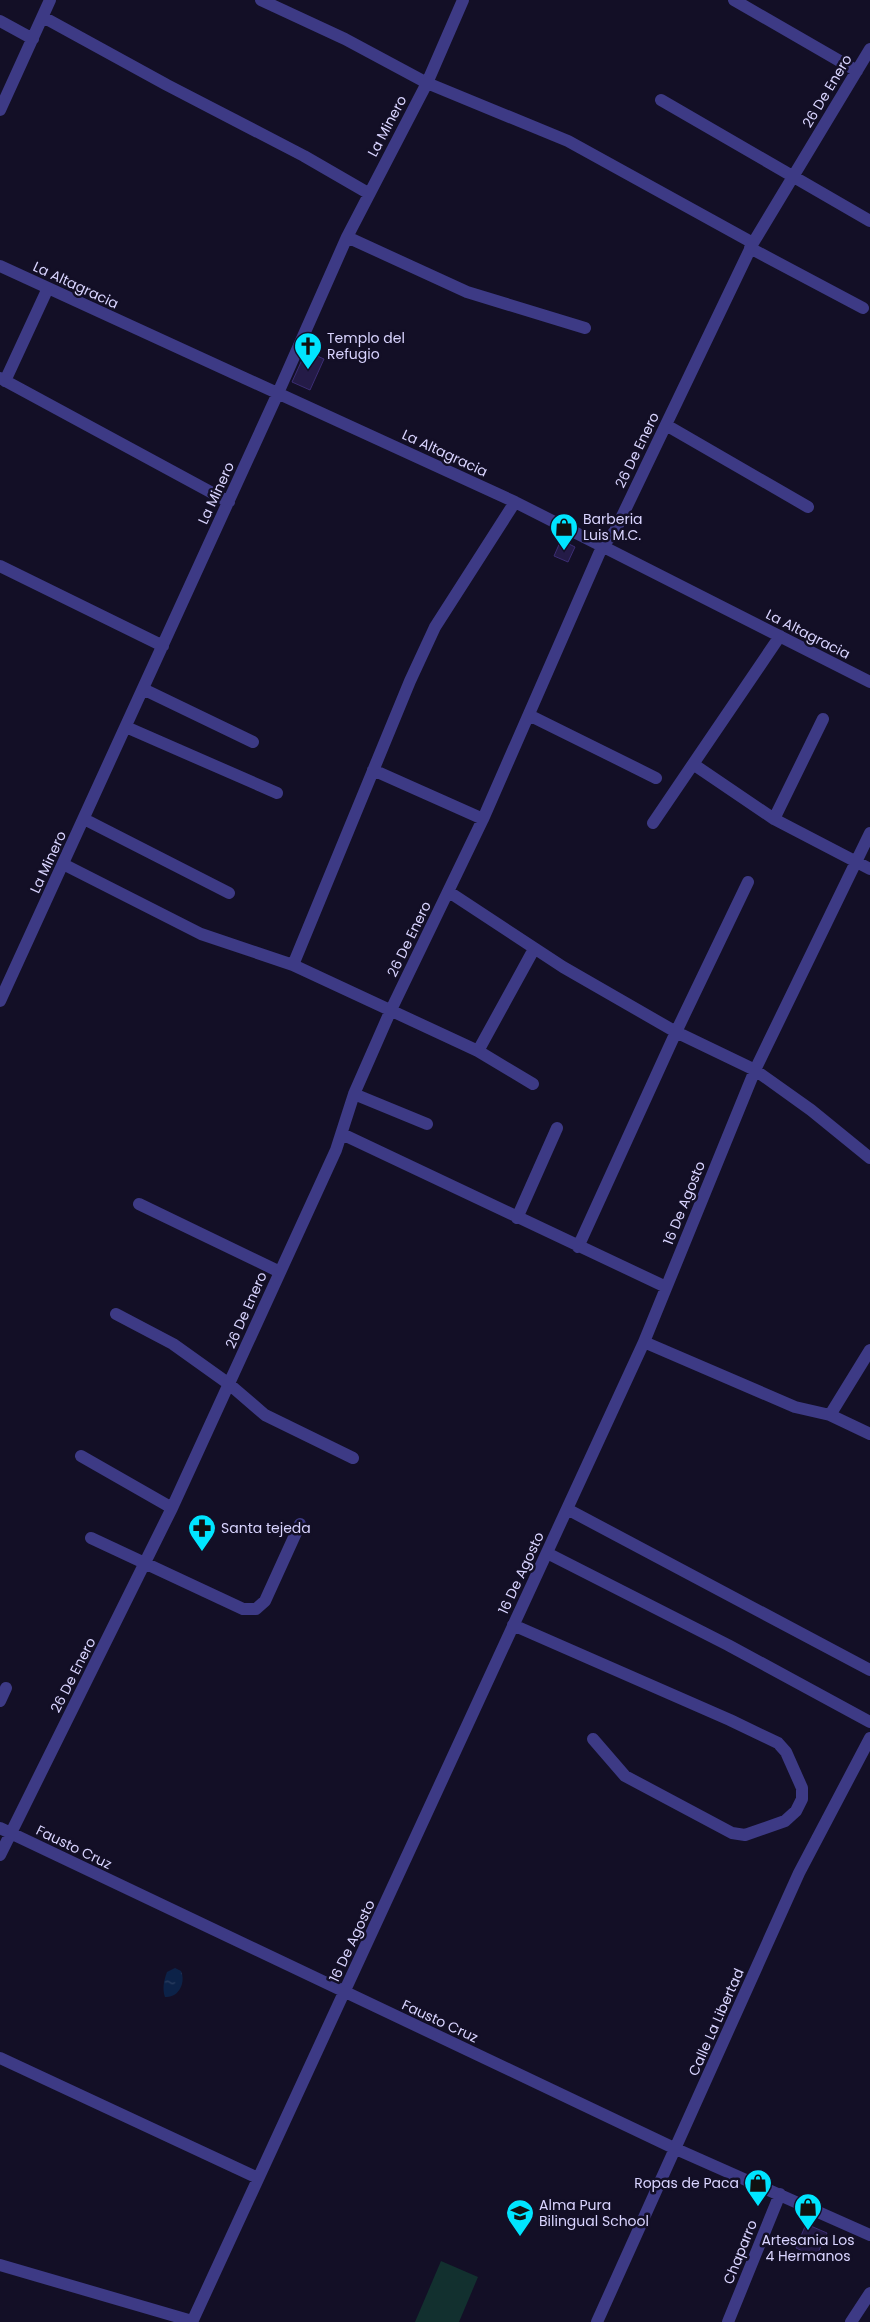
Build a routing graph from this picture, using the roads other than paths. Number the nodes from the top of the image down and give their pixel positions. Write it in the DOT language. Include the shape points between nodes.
graph roads {
  1 [pos="50,0"];
  2 [pos="261,0"];
  3 [pos="463,0"];
  4 [pos="734,0"];
  5 [pos="43,16"];
  6 [pos="0,21"];
  7 [pos="33,39"];
  8 [pos="870,49"];
  9 [pos="857,71"];
  10 [pos="427,83"];
  11 [pos="661,100"];
  12 [pos="0,110"];
  13 [pos="793,177"];
  14 [pos="368,193"];
  15 [pos="870,221"];
  16 [pos="347,237"];
  17 [pos="752,246"];
  18 [pos="0,266"];
  19 [pos="48,288"];
  20 [pos="863,308"];
  21 [pos="585,328"];
  22 [pos="2,380"];
  23 [pos="278,393"];
  24 [pos="666,424"];
  25 [pos="228,502"];
  26 [pos="515,502"];
  27 [pos="808,507"];
  28 [pos="602,547"];
  29 [pos="0,566"];
  30 [pos="780,636"];
  31 [pos="163,646"];
  32 [pos="870,682"];
  33 [pos="143,689"];
  34 [pos="529,715"];
  35 [pos="823,719"];
  36 [pos="126,727"];
  37 [pos="253,742"];
  38 [pos="693,764"];
  39 [pos="373,770"];
  40 [pos="656,778"];
  41 [pos="277,793"];
  42 [pos="84,818"];
  43 [pos="774,818"];
  44 [pos="483,819"];
  45 [pos="653,823"];
  46 [pos="870,833"];
  47 [pos="857,861"];
  48 [pos="63,864"];
  49 [pos="870,869"];
  50 [pos="748,882"];
  51 [pos="449,892"];
  52 [pos="229,893"];
  53 [pos="534,949"];
  54 [pos="293,965"];
  55 [pos="0,1001"];
  56 [pos="390,1012"];
  57 [pos="676,1032"];
  58 [pos="478,1051"];
  59 [pos="756,1070"];
  60 [pos="533,1084"];
  61 [pos="354,1094"];
  62 [pos="427,1124"];
  63 [pos="557,1128"];
  64 [pos="342,1134"];
  65 [pos="870,1158"];
  66 [pos="139,1204"];
  67 [pos="517,1218"];
  68 [pos="578,1247"];
  69 [pos="280,1272"];
  70 [pos="666,1287"];
  71 [pos="116,1314"];
  72 [pos="644,1342"];
  73 [pos="870,1350"];
  74 [pos="229,1384"];
  75 [pos="830,1415"];
  76 [pos="870,1434"];
  77 [pos="81,1456"];
  78 [pos="353,1458"];
  79 [pos="172,1508"];
  80 [pos="567,1509"];
  81 [pos="300,1524"];
  82 [pos="91,1538"];
  83 [pos="547,1553"];
  84 [pos="145,1564"];
  85 [pos="514,1625"];
  86 [pos="870,1670"];
  87 [pos="6,1688"];
  88 [pos="0,1701"];
  89 [pos="870,1722"];
  90 [pos="870,1738"];
  91 [pos="593,1740"];
  92 [pos="866,1755"];
  93 [pos="5,1830"];
  94 [pos="0,1855"];
  95 [pos="344,1992"];
  96 [pos="0,2058"];
  97 [pos="676,2149"];
  98 [pos="258,2178"];
  99 [pos="780,2194"];
  100 [pos="870,2234"];
  101 [pos="0,2264"];
  102 [pos="870,2293"];
  103 [pos="192,2322"];
  104 [pos="596,2322"];
  105 [pos="728,2322"];
  106 [pos="852,2322"];
  1 -- 5 [label="street"];
  2 -- 10 [label="street" via="346,39"];
  3 -- 10 [label="street, La Minero"];
  4 -- 9 [label="street"];
  5 -- 7 [label="street"];
  5 -- 14 [label="street"];
  6 -- 7 [label="street"];
  7 -- 12 [label="street"];
  8 -- 9 [label="street, 26 De Enero"];
  9 -- 13 [label="street, 26 De Enero"];
  10 -- 14 [label="street, La Minero"];
  10 -- 17 [label="street" via="568,141"];
  11 -- 13 [label="street"];
  13 -- 15 [label="street"];
  13 -- 17 [label="street, 26 De Enero"];
  14 -- 16 [label="street, La Minero"];
  16 -- 21 [label="street" via="467,292"];
  16 -- 23 [label="street, La Minero"];
  17 -- 20 [label="street"];
  17 -- 24 [label="street, 26 De Enero"];
  18 -- 19 [label="street, La Altagracia"];
  19 -- 22 [label="street"];
  19 -- 23 [label="street, La Altagracia"];
  22 -- 25 [label="street"];
  23 -- 25 [label="street, La Minero"];
  23 -- 26 [label="street, La Altagracia"];
  24 -- 27 [label="street"];
  24 -- 28 [label="street, 26 De Enero" via="615,531"];
  25 -- 31 [label="street, La Minero"];
  26 -- 28 [label="street, La Altagracia"];
  26 -- 39 [label="street" via="435,628"];
  28 -- 30 [label="street, La Altagracia"];
  28 -- 34 [label="street, 26 De Enero"];
  29 -- 31 [label="street"];
  30 -- 32 [label="street, La Altagracia"];
  30 -- 38 [label="street"];
  31 -- 33 [label="street, La Minero"];
  33 -- 36 [label="street, La Minero"];
  33 -- 37 [label="street"];
  34 -- 40 [label="street"];
  34 -- 44 [label="street, 26 De Enero"];
  35 -- 43 [label="street"];
  36 -- 41 [label="street"];
  36 -- 42 [label="street, La Minero"];
  38 -- 43 [label="street"];
  38 -- 45 [label="street"];
  39 -- 44 [label="street"];
  39 -- 54 [label="street"];
  42 -- 48 [label="street, La Minero"];
  42 -- 52 [label="street"];
  43 -- 47 [label="street"];
  44 -- 51 [label="street, 26 De Enero"];
  46 -- 47 [label="street, 16 De Agosto"];
  47 -- 49 [label="street"];
  47 -- 59 [label="street, 16 De Agosto"];
  48 -- 54 [label="street" via="201,934"];
  48 -- 55 [label="street, La Minero"];
  50 -- 57 [label="street"];
  51 -- 53 [label="street"];
  51 -- 56 [label="street, 26 De Enero"];
  53 -- 57 [label="street"];
  53 -- 58 [label="street"];
  54 -- 56 [label="street"];
  56 -- 58 [label="street"];
  56 -- 61 [label="street, 26 De Enero"];
  57 -- 59 [label="street"];
  57 -- 68 [label="street"];
  58 -- 60 [label="street"];
  59 -- 65 [label="street"];
  59 -- 70 [label="street, 16 De Agosto"];
  61 -- 62 [label="street"];
  61 -- 64 [label="street, 26 De Enero"];
  63 -- 67 [label="street"];
  64 -- 67 [label="street"];
  64 -- 69 [label="street, 26 De Enero"];
  66 -- 69 [label="street"];
  67 -- 68 [label="street"];
  68 -- 70 [label="street"];
  69 -- 74 [label="street, 26 De Enero"];
  70 -- 72 [label="street, 16 De Agosto"];
  71 -- 74 [label="street" via="173,1344"];
  72 -- 75 [label="street" via="794,1407"];
  72 -- 80 [label="street, 16 De Agosto"];
  73 -- 75 [label="street"];
  74 -- 78 [label="street" via="265,1415"];
  74 -- 79 [label="street, 26 De Enero"];
  75 -- 76 [label="street"];
  77 -- 79 [label="street"];
  79 -- 84 [label="street, 26 De Enero"];
  80 -- 83 [label="street, 16 De Agosto"];
  80 -- 86 [label="street"];
  81 -- 84 [label="street" via="264,1601 256,1609 243,1609"];
  82 -- 84 [label="street"];
  83 -- 85 [label="street, 16 De Agosto"];
  83 -- 89 [label="street"];
  84 -- 93 [label="street, 26 De Enero"];
  85 -- 91 [label="street" via="778,1743 786,1752 802,1788 802,1799 796,1811 785,1821 745,1835 732,1833 625,1776"];
  85 -- 95 [label="street, 16 De Agosto"];
  87 -- 88 [label="street"];
  90 -- 92 [label="street, Calle La Libertad"];
  92 -- 97 [label="street, Calle La Libertad" via="800,1873"];
  93 -- 94 [label="street, 26 De Enero"];
  93 -- 95 [label="street, Fausto Cruz"];
  95 -- 97 [label="street, Fausto Cruz"];
  95 -- 98 [label="street, 16 De Agosto"];
  96 -- 98 [label="street"];
  97 -- 99 [label="street, Fausto Cruz"];
  97 -- 104 [label="street, Calle La Libertad"];
  98 -- 103 [label="street, 16 De Agosto"];
  99 -- 100 [label="street, Fausto Cruz"];
  99 -- 105 [label="street, Chaparro"];
  101 -- 103 [label="street"];
  102 -- 106 [label="street"];
}
